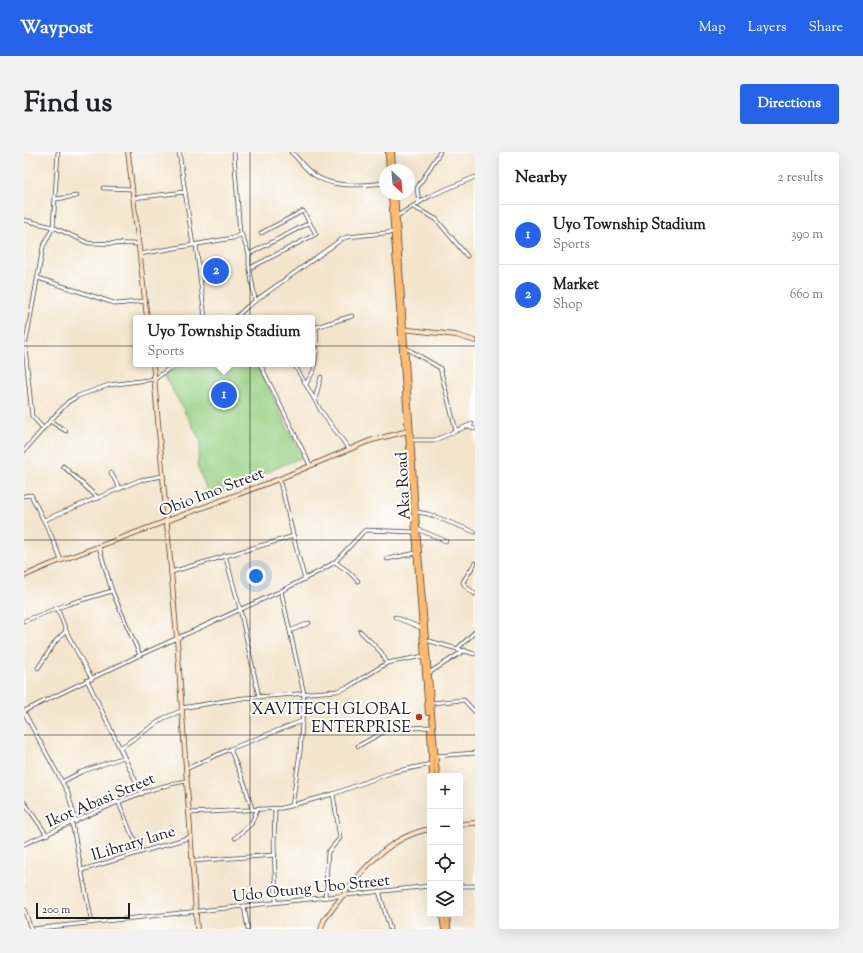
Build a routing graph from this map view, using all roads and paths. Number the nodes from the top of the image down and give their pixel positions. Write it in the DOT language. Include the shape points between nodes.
graph roads {
  1 [pos="58,152"];
  2 [pos="128,152"];
  3 [pos="179,152"];
  4 [pos="234,152"];
  5 [pos="291,152"];
  6 [pos="388,152"];
  7 [pos="392,152"];
  8 [pos="440,152"];
  9 [pos="389,164"];
  10 [pos="393,164"];
  11 [pos="475,177"];
  12 [pos="379,183"];
  13 [pos="103,188"];
  14 [pos="132,189"];
  15 [pos="185,192"];
  16 [pos="77,196"];
  17 [pos="133,198"];
  18 [pos="56,199"];
  19 [pos="391,200"];
  20 [pos="396,200"];
  21 [pos="419,203"];
  22 [pos="413,207"];
  23 [pos="397,216"];
  24 [pos="24,220"];
  25 [pos="309,222"];
  26 [pos="53,227"];
  27 [pos="394,232"];
  28 [pos="241,233"];
  29 [pos="261,233"];
  30 [pos="138,244"];
  31 [pos="194,245"];
  32 [pos="140,254"];
  33 [pos="249,254"];
  34 [pos="467,256"];
  35 [pos="250,268"];
  36 [pos="38,278"];
  37 [pos="255,300"];
  38 [pos="145,301"];
  39 [pos="147,315"];
  40 [pos="206,315"];
  41 [pos="239,315"];
  42 [pos="352,316"];
  43 [pos="403,329"];
  44 [pos="475,341"];
  45 [pos="406,348"];
  46 [pos="315,362"];
  47 [pos="153,367"];
  48 [pos="170,367"];
  49 [pos="261,367"];
  50 [pos="296,367"];
  51 [pos="314,367"];
  52 [pos="321,377"];
  53 [pos="154,379"];
  54 [pos="306,384"];
  55 [pos="315,399"];
  56 [pos="50,421"];
  57 [pos="472,424"];
  58 [pos="467,426"];
  59 [pos="44,428"];
  60 [pos="475,429"];
  61 [pos="456,430"];
  62 [pos="66,431"];
  63 [pos="408,431"];
  64 [pos="412,440"];
  65 [pos="25,448"];
  66 [pos="350,449"];
  67 [pos="310,465"];
  68 [pos="63,466"];
  69 [pos="111,473"];
  70 [pos="163,476"];
  71 [pos="278,479"];
  72 [pos="120,489"];
  73 [pos="24,496"];
  74 [pos="98,498"];
  75 [pos="416,512"];
  76 [pos="44,520"];
  77 [pos="167,521"];
  78 [pos="416,530"];
  79 [pos="475,532"];
  80 [pos="294,536"];
  81 [pos="446,541"];
  82 [pos="99,547"];
  83 [pos="416,553"];
  84 [pos="226,555"];
  85 [pos="386,559"];
  86 [pos="61,560"];
  87 [pos="335,562"];
  88 [pos="475,563"];
  89 [pos="171,572"];
  90 [pos="24,576"];
  91 [pos="305,579"];
  92 [pos="358,582"];
  93 [pos="112,591"];
  94 [pos="281,591"];
  95 [pos="475,594"];
  96 [pos="57,608"];
  97 [pos="240,609"];
  98 [pos="395,618"];
  99 [pos="24,621"];
  100 [pos="309,623"];
  101 [pos="421,628"];
  102 [pos="66,631"];
  103 [pos="290,631"];
  104 [pos="360,631"];
  105 [pos="475,632"];
  106 [pos="177,639"];
  107 [pos="426,640"];
  108 [pos="458,648"];
  109 [pos="465,650"];
  110 [pos="475,654"];
  111 [pos="140,655"];
  112 [pos="424,656"];
  113 [pos="387,663"];
  114 [pos="38,668"];
  115 [pos="429,673"];
  116 [pos="92,678"];
  117 [pos="88,680"];
  118 [pos="304,694"];
  119 [pos="259,697"];
  120 [pos="431,703"];
  121 [pos="181,710"];
  122 [pos="24,712"];
  123 [pos="475,712"];
  124 [pos="302,721"];
  125 [pos="430,727"];
  126 [pos="358,746"];
  127 [pos="120,748"];
  128 [pos="230,749"];
  129 [pos="475,753"];
  130 [pos="434,756"];
  131 [pos="124,757"];
  132 [pos="431,764"];
  133 [pos="186,769"];
  134 [pos="432,773"];
  135 [pos="437,773"];
  136 [pos="186,781"];
  137 [pos="62,782"];
  138 [pos="142,794"];
  139 [pos="333,794"];
  140 [pos="24,802"];
  141 [pos="119,803"];
  142 [pos="292,806"];
  143 [pos="258,808"];
  144 [pos="252,809"];
  145 [pos="275,809"];
  146 [pos="189,813"];
  147 [pos="74,822"];
  148 [pos="475,823"];
  149 [pos="463,824"];
  150 [pos="427,830"];
  151 [pos="46,835"];
  152 [pos="190,837"];
  153 [pos="235,838"];
  154 [pos="24,844"];
  155 [pos="142,851"];
  156 [pos="275,855"];
  157 [pos="192,861"];
  158 [pos="82,870"];
  159 [pos="427,886"];
  160 [pos="463,886"];
  161 [pos="475,886"];
  162 [pos="379,891"];
  163 [pos="344,895"];
  164 [pos="325,897"];
  165 [pos="276,902"];
  166 [pos="244,906"];
  167 [pos="24,909"];
  168 [pos="196,912"];
  169 [pos="442,917"];
  170 [pos="447,917"];
  171 [pos="92,923"];
  172 [pos="320,928"];
  173 [pos="31,929"];
  174 [pos="197,929"];
  175 [pos="248,929"];
  176 [pos="390,929"];
  177 [pos="444,929"];
  178 [pos="448,929"];
  1 -- 18 [label="street"];
  2 -- 14 [label="street"];
  3 -- 15 [label="street"];
  4 -- 28 [label="street"];
  5 -- 12 [label="street" via="319,178 349,185"];
  6 -- 9 [label="main road"];
  7 -- 10 [label="main road"];
  8 -- 21 [label="street" via="417,188"];
  11 -- 21 [label="street"];
  13 -- 14 [label="street"];
  14 -- 17 [label="street"];
  15 -- 17 [label="street"];
  15 -- 31 [label="street"];
  16 -- 18 [label="street"];
  17 -- 30 [label="street"];
  18 -- 26 [label="street"];
  19 -- 27 [label="main road, Aka Road"];
  20 -- 23 [label="main road, Aka Road"];
  21 -- 22 [label="street"];
  22 -- 23 [label="street"];
  22 -- 34 [label="street" via="436,219"];
  23 -- 43 [label="main road, Aka Road"];
  24 -- 26 [label="street"];
  25 -- 29 [label="street" via="303,211"];
  25 -- 33 [label="street"];
  25 -- 35 [label="street" via="316,234"];
  26 -- 30 [label="street" via="88,243"];
  26 -- 36 [label="street" via="43,247"];
  27 -- 37 [label="street" via="342,239"];
  27 -- 43 [label="main road, Aka Road"];
  28 -- 31 [label="street" via="233,238"];
  28 -- 33 [label="street"];
  30 -- 32 [label="street"];
  31 -- 32 [label="street"];
  31 -- 40 [label="street"];
  32 -- 38 [label="street"];
  33 -- 35 [label="street"];
  35 -- 37 [label="street"];
  36 -- 38 [label="street" via="116,304"];
  36 -- 59 [label="street" via="25,347 32,416"];
  37 -- 41 [label="street"];
  38 -- 39 [label="street"];
  42 -- 46 [label="street" via="316,327"];
  43 -- 44 [label="street" via="456,335"];
  43 -- 45 [label="main road, Aka Road"];
  43 -- 63 [label="main road, Aka Road"];
  45 -- 61 [label="street" via="440,368"];
  45 -- 64 [label="main road, Aka Road"];
  47 -- 53 [label="street"];
  48 -- 53 [label="street"];
  49 -- 67 [label="street"];
  50 -- 54 [label="street"];
  51 -- 54 [label="street"];
  52 -- 55 [label="street"];
  53 -- 56 [label="street" via="109,385 78,396 68,402"];
  53 -- 70 [label="street"];
  54 -- 55 [label="street"];
  55 -- 66 [label="street" via="330,425"];
  56 -- 59 [label="street"];
  56 -- 62 [label="street"];
  57 -- 58 [label="street"];
  58 -- 60 [label="street"];
  58 -- 61 [label="street"];
  59 -- 65 [label="street"];
  61 -- 64 [label="street" via="436,440"];
  63 -- 66 [label="street, Obio Imo Street" via="369,441"];
  63 -- 78 [label="main road, Aka Road"];
  64 -- 75 [label="main road, Aka Road"];
  66 -- 67 [label="street, Obio Imo Street"];
  67 -- 71 [label="street, Obio Imo Street"];
  68 -- 74 [label="street"];
  69 -- 72 [label="street"];
  70 -- 72 [label="street" via="145,478"];
  70 -- 77 [label="street"];
  71 -- 77 [label="street, Obio Imo Street"];
  71 -- 80 [label="street"];
  72 -- 74 [label="street"];
  73 -- 76 [label="street" via="31,495"];
  74 -- 76 [label="street"];
  75 -- 78 [label="main road, Aka Road"];
  75 -- 79 [label="street"];
  76 -- 86 [label="street"];
  77 -- 82 [label="street, Obio Imo Street"];
  77 -- 89 [label="street"];
  78 -- 81 [label="street"];
  78 -- 83 [label="main road, Aka Road"];
  78 -- 87 [label="street" via="365,530"];
  78 -- 107 [label="main road, Aka Road"];
  80 -- 84 [label="street"];
  80 -- 91 [label="street"];
  82 -- 86 [label="street, Obio Imo Street"];
  82 -- 93 [label="street"];
  83 -- 85 [label="street"];
  83 -- 101 [label="main road, Aka Road"];
  84 -- 89 [label="street"];
  84 -- 97 [label="street"];
  86 -- 90 [label="street, Obio Imo Street"];
  87 -- 91 [label="street"];
  87 -- 92 [label="street" via="356,577"];
  88 -- 95 [label="street" via="463,584"];
  89 -- 106 [label="street"];
  91 -- 94 [label="street"];
  93 -- 96 [label="street"];
  93 -- 111 [label="street"];
  94 -- 97 [label="street"];
  94 -- 103 [label="street"];
  96 -- 99 [label="street"];
  96 -- 102 [label="street"];
  97 -- 106 [label="street"];
  97 -- 119 [label="street"];
  98 -- 101 [label="street"];
  100 -- 103 [label="street"];
  101 -- 112 [label="main road, Aka Road"];
  102 -- 114 [label="street"];
  102 -- 116 [label="street"];
  103 -- 118 [label="street"];
  104 -- 113 [label="street" via="382,652"];
  105 -- 108 [label="street"];
  106 -- 111 [label="street"];
  106 -- 121 [label="street"];
  107 -- 108 [label="street"];
  107 -- 115 [label="main road, Aka Road"];
  108 -- 109 [label="street"];
  109 -- 110 [label="street"];
  109 -- 115 [label="street"];
  111 -- 116 [label="street"];
  112 -- 113 [label="street"];
  112 -- 125 [label="main road, Aka Road"];
  113 -- 118 [label="street" via="343,689"];
  115 -- 120 [label="main road, Aka Road"];
  116 -- 117 [label="street"];
  117 -- 122 [label="street"];
  117 -- 127 [label="street"];
  118 -- 119 [label="street"];
  118 -- 124 [label="street"];
  119 -- 121 [label="street"];
  120 -- 123 [label="street" via="464,700"];
  120 -- 130 [label="main road, Aka Road"];
  121 -- 127 [label="street" via="164,718"];
  121 -- 133 [label="street"];
  122 -- 137 [label="street"];
  124 -- 128 [label="street"];
  124 -- 142 [label="street"];
  125 -- 126 [label="street" via="389,729"];
  125 -- 132 [label="main road, Aka Road"];
  127 -- 131 [label="street"];
  128 -- 133 [label="street"];
  128 -- 144 [label="street"];
  129 -- 130 [label="street"];
  130 -- 135 [label="main road, Aka Road"];
  131 -- 137 [label="street" via="81,772"];
  131 -- 138 [label="street"];
  132 -- 134 [label="main road, Aka Road"];
  132 -- 139 [label="street" via="393,772"];
  133 -- 136 [label="street"];
  136 -- 138 [label="street, Ikot Abasi Street" via="167,784"];
  136 -- 146 [label="street"];
  137 -- 147 [label="street" via="69,797"];
  138 -- 141 [label="street, Ikot Abasi Street"];
  139 -- 142 [label="street"];
  139 -- 164 [label="street" via="340,838 328,852"];
  140 -- 151 [label="street"];
  141 -- 147 [label="street, Ikot Abasi Street"];
  141 -- 155 [label="street" via="131,833"];
  142 -- 145 [label="street"];
  143 -- 144 [label="street"];
  143 -- 145 [label="street"];
  143 -- 153 [label="street" via="250,824"];
  144 -- 146 [label="street"];
  145 -- 156 [label="street"];
  146 -- 152 [label="street"];
  147 -- 151 [label="street, Ikot Abasi Street"];
  147 -- 158 [label="street"];
  148 -- 149 [label="street"];
  150 -- 163 [label="street" via="403,838 386,848"];
  151 -- 154 [label="street, Ikot Abasi Street"];
  152 -- 155 [label="street, lLibrary lane"];
  152 -- 157 [label="street"];
  155 -- 158 [label="street, lLibrary lane"];
  156 -- 157 [label="street"];
  156 -- 165 [label="street"];
  157 -- 168 [label="street"];
  158 -- 171 [label="street"];
  159 -- 162 [label="street, Udo Otung Ubo Street"];
  160 -- 161 [label="street"];
  162 -- 163 [label="street, Udo Otung Ubo Street"];
  162 -- 176 [label="street"];
  163 -- 164 [label="street, Udo Otung Ubo Street"];
  163 -- 172 [label="street"];
  164 -- 165 [label="street, Udo Otung Ubo Street"];
  165 -- 166 [label="street, Udo Otung Ubo Street"];
  166 -- 168 [label="street, Udo Otung Ubo Street"];
  166 -- 175 [label="street"];
  167 -- 173 [label="street"];
  168 -- 171 [label="street, Udo Otung Ubo Street"];
  168 -- 174 [label="street"];
  169 -- 177 [label="main road"];
  170 -- 178 [label="main road"];
  171 -- 173 [label="street, Udo Otung Ubo Street"];
}
